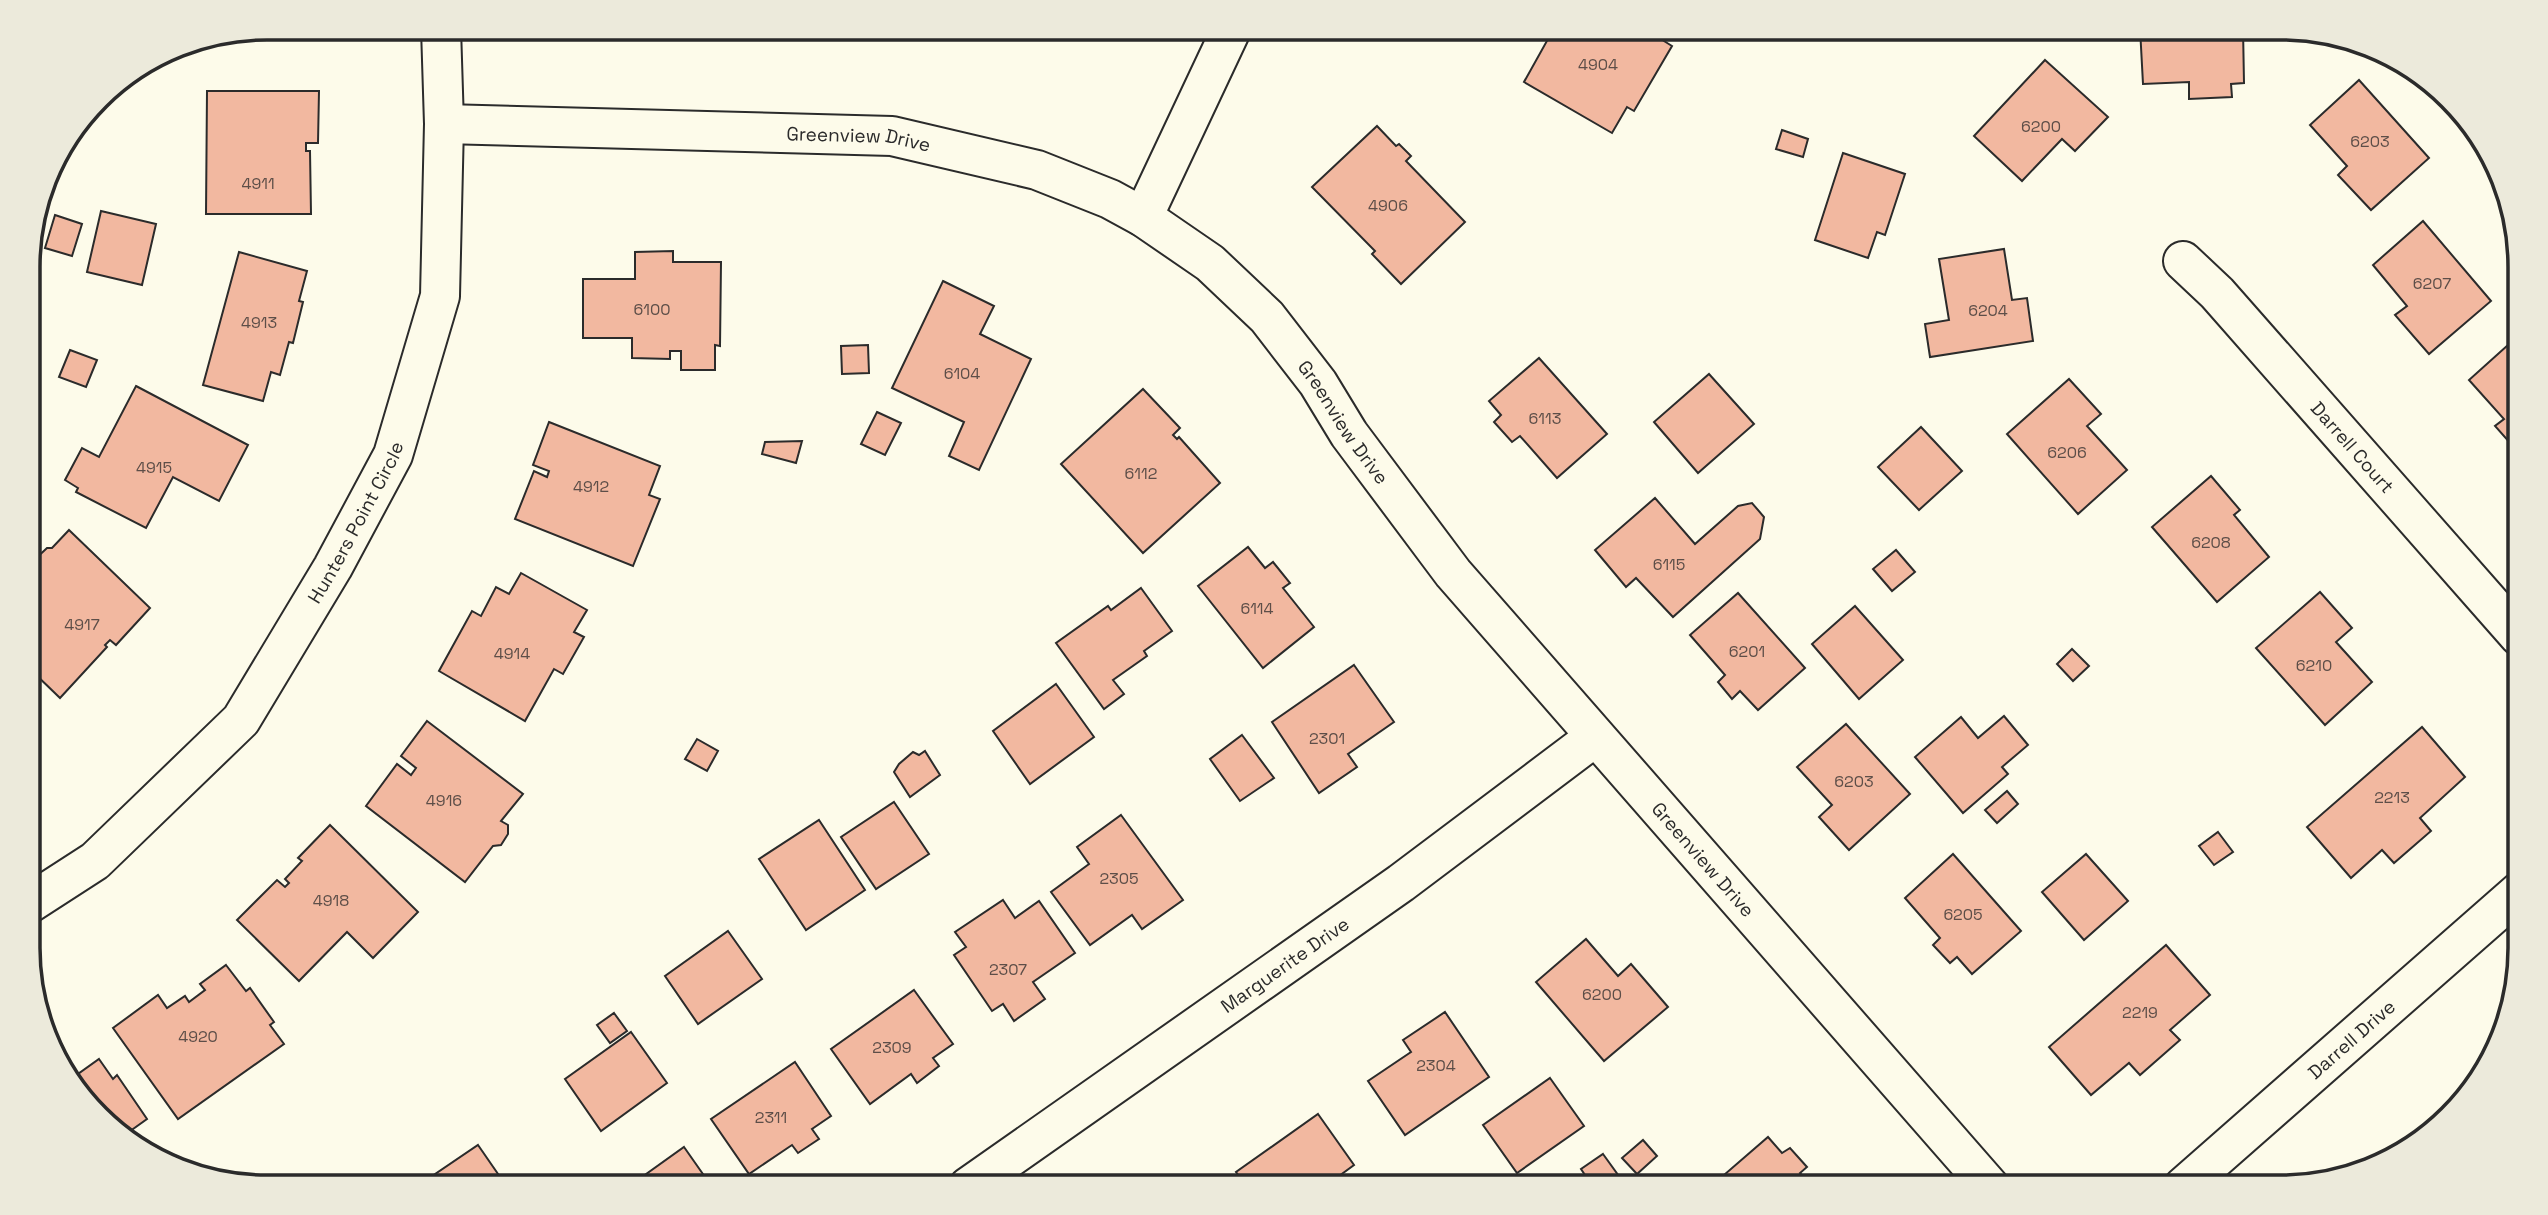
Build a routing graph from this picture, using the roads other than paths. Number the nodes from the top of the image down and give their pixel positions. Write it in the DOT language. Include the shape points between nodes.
graph roads {
  1 [pos="441,41"];
  2 [pos="1226,41"];
  3 [pos="444,124"];
  4 [pos="1143,217"];
  5 [pos="2183,261"];
  6 [pos="2508,624"];
  7 [pos="1595,737"];
  8 [pos="40,896"];
  9 [pos="2508,902"];
  10 [pos="1980,1174"];
  11 [pos="2197,1174"];
  12 [pos="986,1175"];
  1 -- 3 [label="street, Hunters Point Circle"];
  2 -- 4 [label="street"];
  3 -- 4 [label="street, Greenview Drive" via="892,136 1037,170"];
  3 -- 8 [label="street, Hunters Point Circle" via="440,296 393,455 333,567 241,720 95,861"];
  4 -- 7 [label="street, Greenview Drive" via="1210,263 1267,317 1453,573"];
  5 -- 6 [label="street, Darrell Court" via="2217,293"];
  7 -- 10 [label="street, Greenview Drive"];
  7 -- 12 [label="street, Marguerite Drive" via="1401,883"];
  9 -- 11 [label="street, Darrell Drive"];
}
